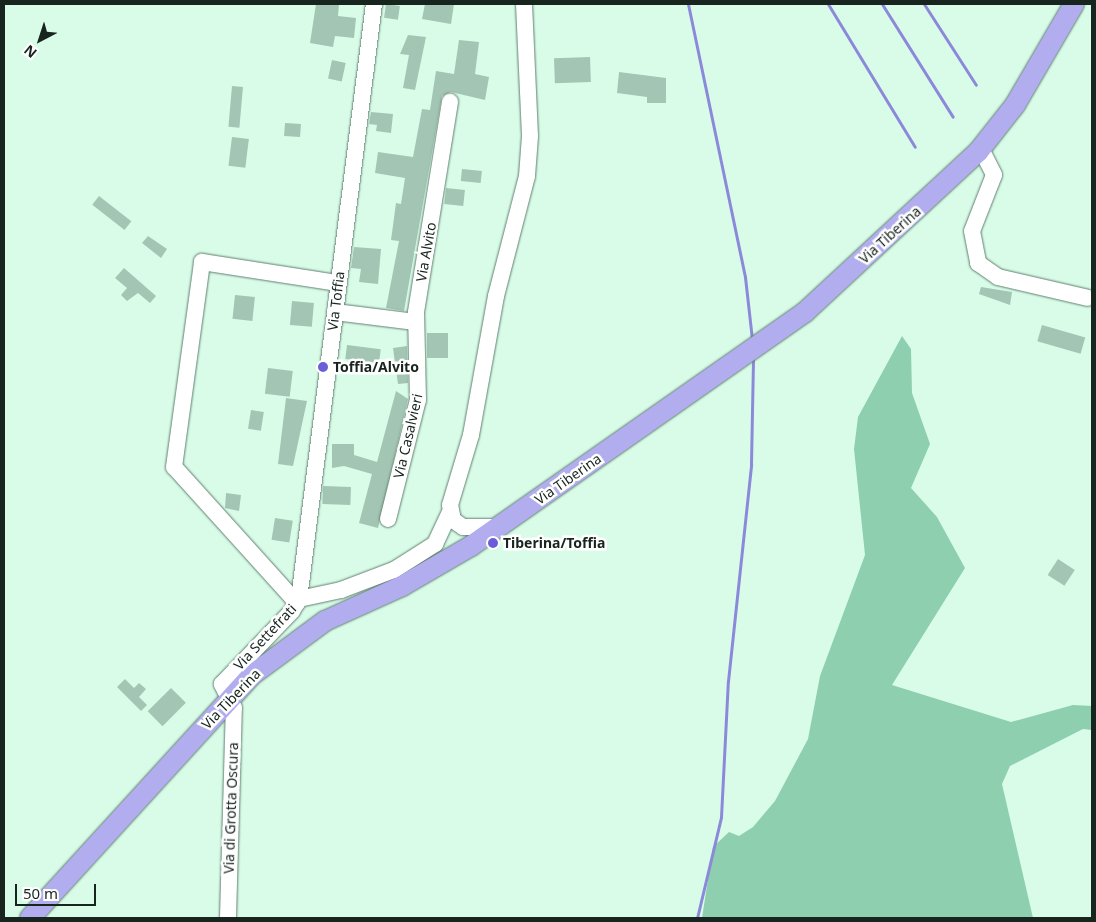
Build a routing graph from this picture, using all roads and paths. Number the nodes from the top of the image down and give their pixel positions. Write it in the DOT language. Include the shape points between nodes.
graph roads {
  1 [pos="374,4"];
  2 [pos="524,4"];
  3 [pos="1074,4"];
  4 [pos="450,102"];
  5 [pos="981,149"];
  6 [pos="338,283"];
  7 [pos="1088,298"];
  8 [pos="334,312"];
  9 [pos="416,322"];
  10 [pos="450,512"];
  11 [pos="388,519"];
  12 [pos="463,527"];
  13 [pos="498,527"];
  14 [pos="471,546"];
  15 [pos="298,601"];
  16 [pos="230,698"];
  17 [pos="30,918"];
  18 [pos="228,918"];
  1 -- 6 [label="street, Via Toffia"];
  2 -- 10 [label="street" via="530,136 527,176"];
  3 -- 5 [label="main road, Via Tiberina" via="1015,105"];
  4 -- 9 [label="street, Via Alvito"];
  5 -- 7 [label="street" via="994,175 972,231 978,263 998,277"];
  5 -- 13 [label="main road, Via Tiberina" via="909,220 763,346"];
  6 -- 8 [label="street, Via Toffia"];
  6 -- 15 [label="street" via="202,262 174,467"];
  8 -- 9 [label="street"];
  8 -- 15 [label="street, Via Toffia"];
  9 -- 11 [label="street, Via Casalvieri" via="418,400"];
  10 -- 12 [label="street"];
  10 -- 15 [label="street, Via Settefrati" via="433,546 394,570 341,590"];
  12 -- 13 [label="street"];
  12 -- 14 [label="street"];
  13 -- 14 [label="main road, Via Tiberina"];
  14 -- 16 [label="main road, Via Tiberina" via="402,586 325,621 252,674"];
  15 -- 16 [label="street, Via Settefrati" via="223,681 223,691"];
  16 -- 17 [label="main road, Via Tiberina"];
  16 -- 18 [label="street, Via di Grotta Oscura" via="234,708"];
}
